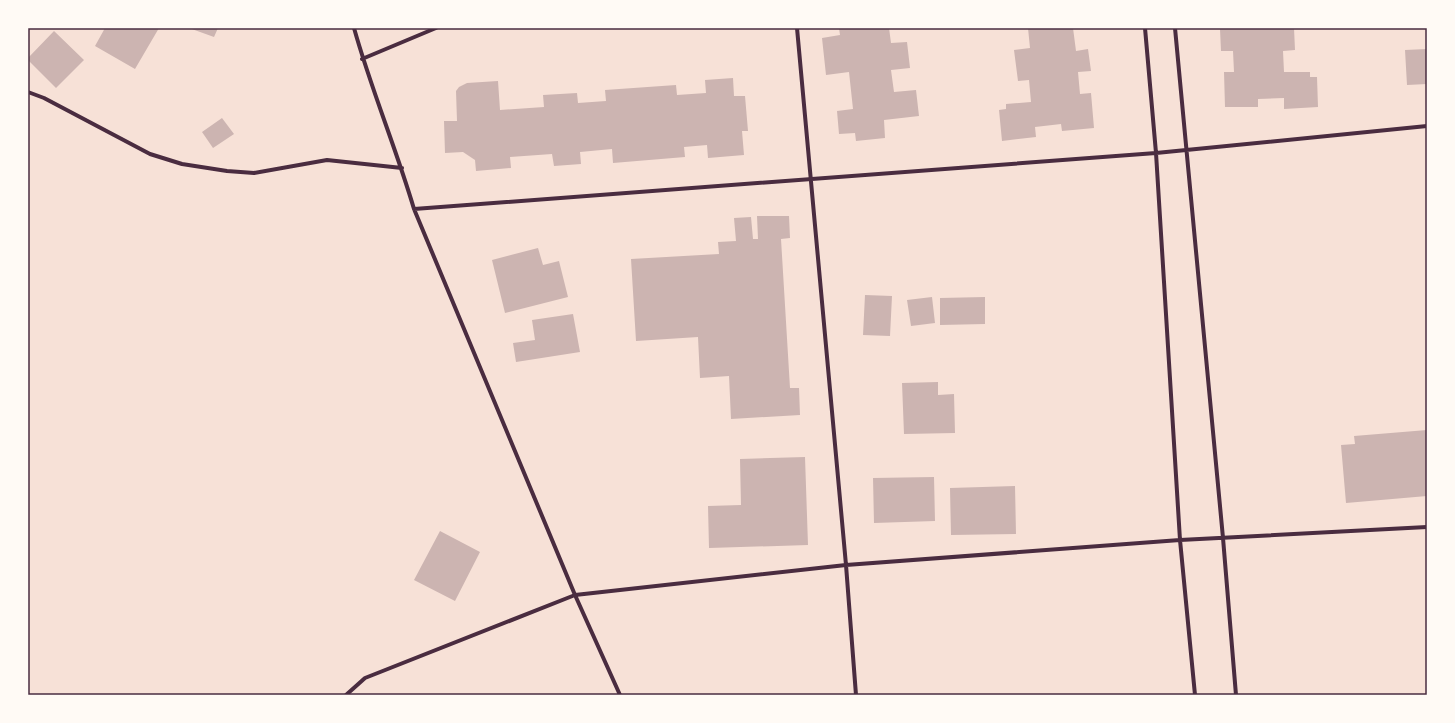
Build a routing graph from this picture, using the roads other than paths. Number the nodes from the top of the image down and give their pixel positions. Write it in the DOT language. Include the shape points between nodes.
graph roads {
  1 [pos="354,28"];
  2 [pos="436,28"];
  3 [pos="797,28"];
  4 [pos="1145,28"];
  5 [pos="1175,28"];
  6 [pos="362,59"];
  7 [pos="28,92"];
  8 [pos="1427,126"];
  9 [pos="1187,149"];
  10 [pos="1156,153"];
  11 [pos="402,168"];
  12 [pos="812,180"];
  13 [pos="414,209"];
  14 [pos="1427,527"];
  15 [pos="1222,538"];
  16 [pos="1180,540"];
  17 [pos="846,565"];
  18 [pos="575,595"];
  19 [pos="346,695"];
  20 [pos="620,695"];
  21 [pos="856,695"];
  22 [pos="1195,695"];
  23 [pos="1236,695"];
  1 -- 6 [label="street"];
  2 -- 6 [label="street"];
  3 -- 12 [label="street"];
  4 -- 10 [label="street"];
  5 -- 9 [label="street"];
  6 -- 11 [label="street"];
  7 -- 11 [label="street" via="150,154 182,164 227,172 254,173 327,160"];
  8 -- 9 [label="street"];
  9 -- 10 [label="street"];
  9 -- 15 [label="street"];
  10 -- 12 [label="street"];
  10 -- 16 [label="street"];
  11 -- 13 [label="street"];
  12 -- 13 [label="street"];
  12 -- 17 [label="street"];
  13 -- 18 [label="street"];
  14 -- 15 [label="street"];
  15 -- 16 [label="street"];
  15 -- 23 [label="street"];
  16 -- 17 [label="street"];
  16 -- 22 [label="street"];
  17 -- 18 [label="street"];
  17 -- 21 [label="street"];
  18 -- 19 [label="street" via="365,678"];
  18 -- 20 [label="street"];
}
